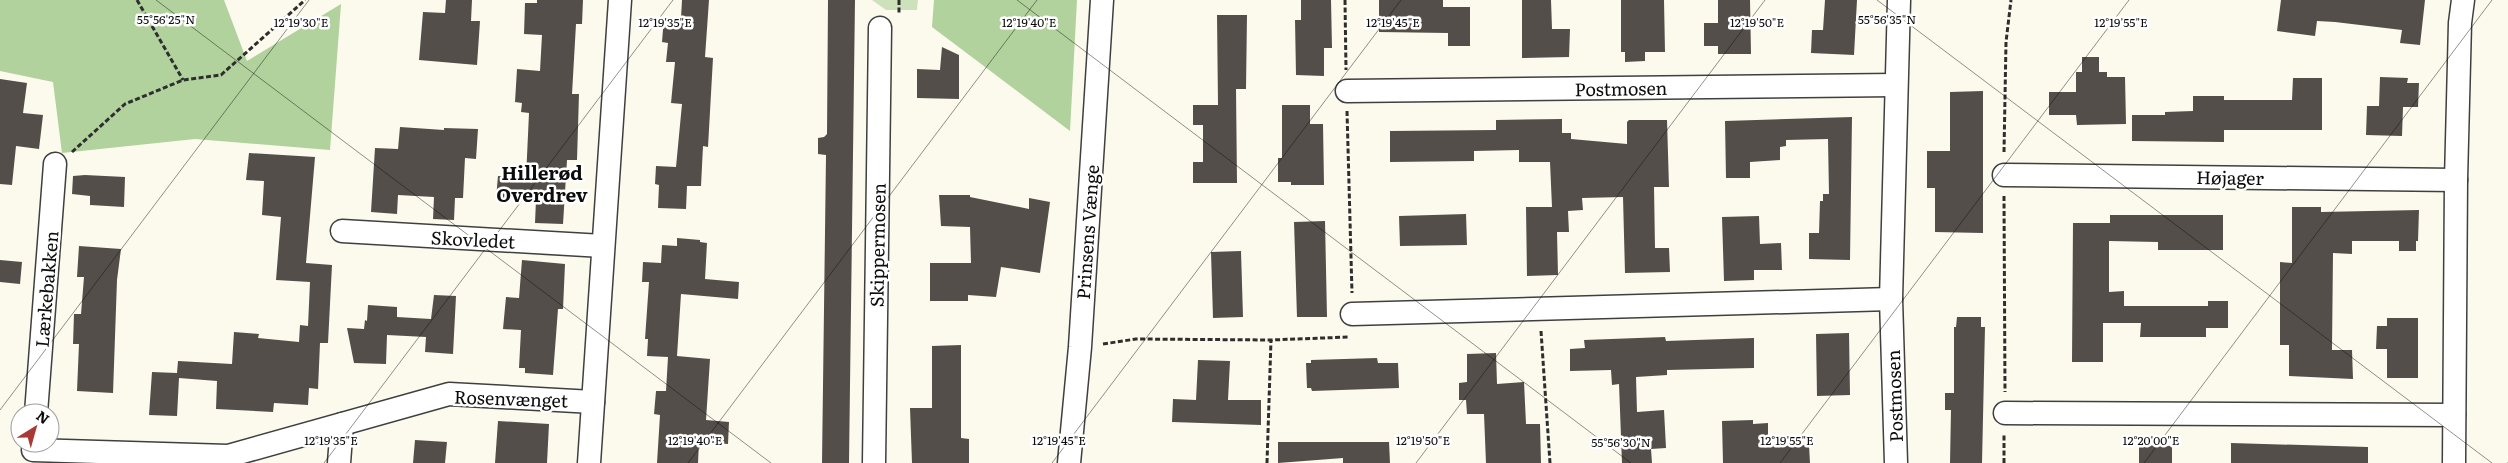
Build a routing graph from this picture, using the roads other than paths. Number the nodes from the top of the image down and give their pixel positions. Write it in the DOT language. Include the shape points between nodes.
graph roads {
  1 [pos="620,0"];
  2 [pos="1102,0"];
  3 [pos="1900,0"];
  4 [pos="2463,0"];
  5 [pos="880,28"];
  6 [pos="1896,85"];
  7 [pos="1347,91"];
  8 [pos="60,161"];
  9 [pos="2004,175"];
  10 [pos="2456,180"];
  11 [pos="342,231"];
  12 [pos="604,246"];
  13 [pos="1891,299"];
  14 [pos="1352,314"];
  15 [pos="593,402"];
  16 [pos="37,403"];
  17 [pos="2005,413"];
  18 [pos="2454,415"];
  19 [pos="342,424"];
  20 [pos="60,453"];
  21 [pos="339,463"];
  22 [pos="589,463"];
  23 [pos="874,463"];
  24 [pos="1069,463"];
  25 [pos="1896,463"];
  26 [pos="2454,463"];
  1 -- 12 [label="street"];
  2 -- 24 [label="street, Prinsens Vænge" via="1080,347"];
  3 -- 6 [label="street, Postmosen"];
  4 -- 10 [label="street"];
  5 -- 23 [label="street, Skippermosen"];
  6 -- 7 [label="street, Postmosen"];
  6 -- 13 [label="street, Postmosen"];
  8 -- 16 [label="street, Lærkebakken"];
  9 -- 10 [label="street, Højager"];
  10 -- 18 [label="street"];
  11 -- 12 [label="street, Skovledet"];
  12 -- 15 [label="street"];
  13 -- 14 [label="street"];
  13 -- 25 [label="street, Postmosen"];
  15 -- 19 [label="street, Rosenvænget" via="449,394"];
  15 -- 22 [label="street"];
  17 -- 18 [label="street"];
  18 -- 26 [label="street"];
  19 -- 20 [label="street, Rosenvænget" via="228,456"];
  19 -- 21 [label="street"];
}
